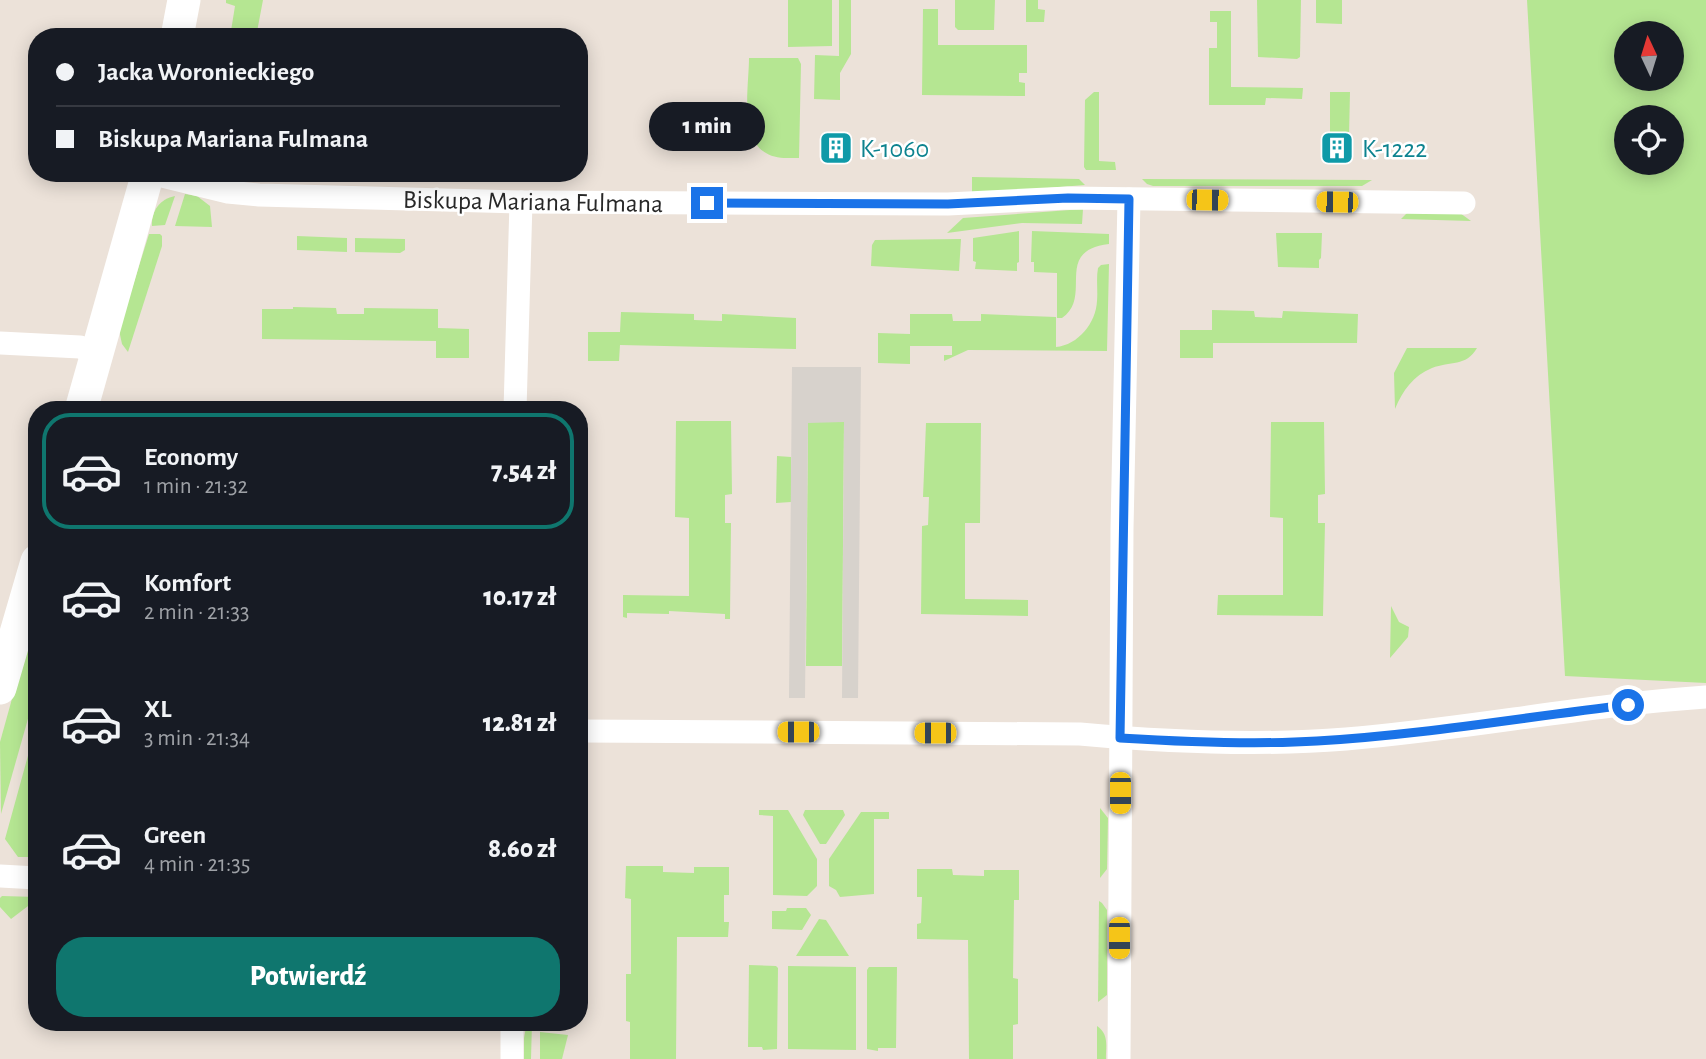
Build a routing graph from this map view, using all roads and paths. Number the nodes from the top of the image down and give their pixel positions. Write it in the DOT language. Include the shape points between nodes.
graph roads {
  1 [pos="184,0"];
  2 [pos="179,28"];
  3 [pos="146,182"];
  4 [pos="186,182"];
  5 [pos="1129,199"];
  6 [pos="521,202"];
  7 [pos="1464,203"];
  8 [pos="0,343"];
  9 [pos="97,354"];
  10 [pos="84,401"];
  11 [pos="515,401"];
  12 [pos="28,592"];
  13 [pos="0,688"];
  14 [pos="1706,697"];
  15 [pos="588,731"];
  16 [pos="1120,738"];
  17 [pos="0,876"];
  18 [pos="28,878"];
  19 [pos="512,1031"];
  20 [pos="512,1059"];
  21 [pos="1119,1059"];
  1 -- 2 [label="street"];
  3 -- 9 [label="street"];
  4 -- 6 [label="street, Biskupa Mariana Fulmana" via="259,195"];
  5 -- 6 [label="street, Biskupa Mariana Fulmana" via="948,204"];
  5 -- 7 [label="street, Biskupa Mariana Fulmana"];
  5 -- 16 [label="street"];
  6 -- 11 [label="street"];
  8 -- 9 [label="street" via="80,347"];
  9 -- 10 [label="street"];
  12 -- 13 [label="street"];
  14 -- 16 [label="street" via="1326,740"];
  15 -- 16 [label="street"];
  16 -- 21 [label="street"];
  17 -- 18 [label="street"];
  19 -- 20 [label="street"];
}
